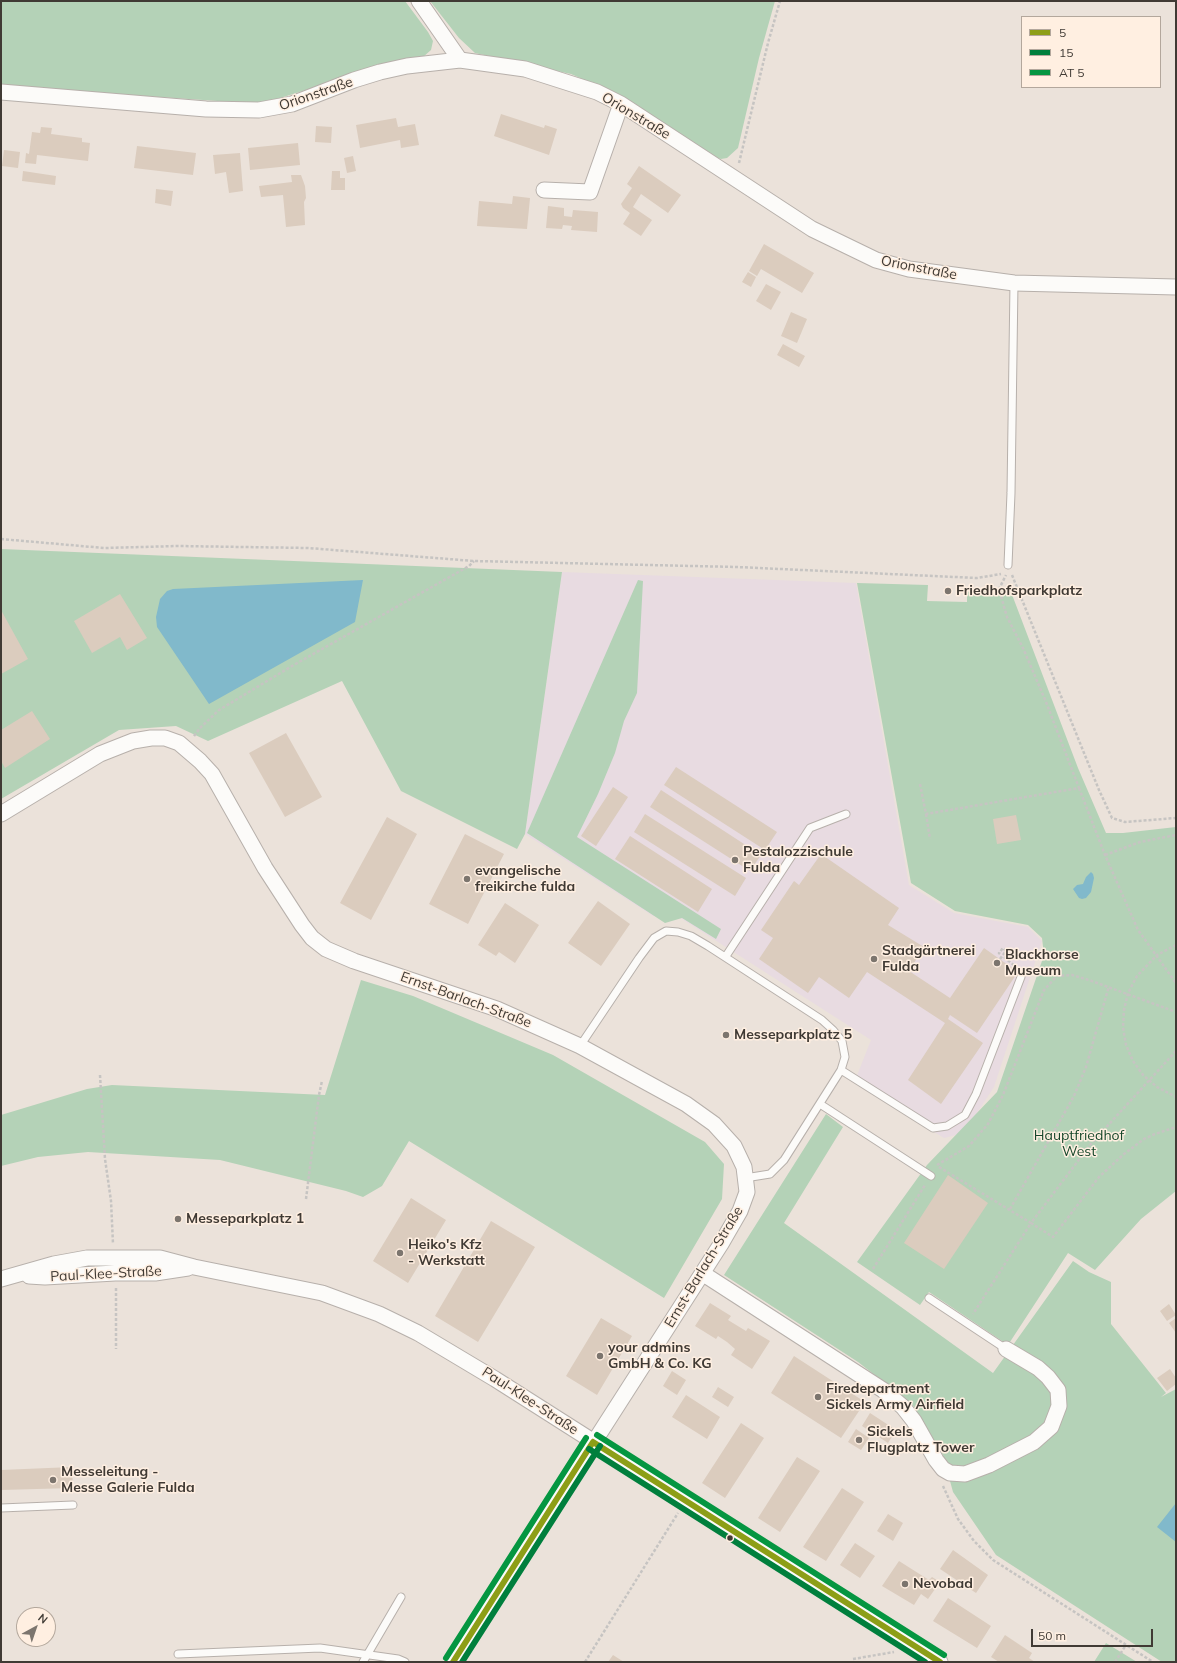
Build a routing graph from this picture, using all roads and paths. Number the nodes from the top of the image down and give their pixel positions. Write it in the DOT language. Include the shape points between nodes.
graph roads {
  1 [pos="419,1"];
  2 [pos="780,1"];
  3 [pos="460,60"];
  4 [pos="1,92"];
  5 [pos="621,104"];
  6 [pos="733,176"];
  7 [pos="544,190"];
  8 [pos="1014,283"];
  9 [pos="1176,287"];
  10 [pos="1,539"];
  11 [pos="474,561"];
  12 [pos="1008,569"];
  13 [pos="186,748"];
  14 [pos="920,784"];
  15 [pos="1079,788"];
  16 [pos="1,814"];
  17 [pos="846,814"];
  18 [pos="926,814"];
  19 [pos="1176,818"];
  20 [pos="1176,835"];
  21 [pos="930,839"];
  22 [pos="1105,855"];
  23 [pos="1176,946"];
  24 [pos="1000,954"];
  25 [pos="1157,955"];
  26 [pos="726,956"];
  27 [pos="1004,957"];
  28 [pos="1000,959"];
  29 [pos="1020,977"];
  30 [pos="1176,983"];
  31 [pos="1109,986"];
  32 [pos="1128,993"];
  33 [pos="1176,1012"];
  34 [pos="580,1046"];
  35 [pos="1176,1051"];
  36 [pos="841,1070"];
  37 [pos="100,1075"];
  38 [pos="1148,1080"];
  39 [pos="322,1081"];
  40 [pos="1176,1097"];
  41 [pos="820,1104"];
  42 [pos="1176,1127"];
  43 [pos="938,1166"];
  44 [pos="930,1176"];
  45 [pos="745,1178"];
  46 [pos="306,1199"];
  47 [pos="1010,1210"];
  48 [pos="1031,1223"];
  49 [pos="114,1250"];
  50 [pos="873,1269"];
  51 [pos="702,1273"];
  52 [pos="1,1279"];
  53 [pos="116,1281"];
  54 [pos="929,1298"];
  55 [pos="967,1323"];
  56 [pos="116,1349"];
  57 [pos="1006,1349"];
  58 [pos="593,1442"];
  59 [pos="943,1469"];
  60 [pos="73,1505"];
  61 [pos="1,1508"];
  62 [pos="680,1511"];
  63 [pos="401,1598"];
  64 [pos="1126,1645"];
  65 [pos="897,1652"];
  66 [pos="178,1654"];
  67 [pos="368,1655"];
  68 [pos="853,1659"];
  69 [pos="363,1662"];
  70 [pos="405,1662"];
  71 [pos="453,1662"];
  72 [pos="585,1662"];
  73 [pos="940,1662"];
  74 [pos="1115,1662"];
  75 [pos="1152,1662"];
  1 -- 3 [label="street"];
  2 -- 6 [label="path" via="740,161"];
  3 -- 4 [label="street, Orionstraße" via="380,72 292,104 259,110 206,109"];
  3 -- 5 [label="street, Orionstraße" via="525,69 597,92"];
  5 -- 6 [label="street, Orionstraße"];
  5 -- 7 [label="street" via="590,192"];
  6 -- 8 [label="street, Orionstraße" via="812,229 876,260 909,269"];
  8 -- 9 [label="street, Orionstraße"];
  8 -- 12 [label="lane"];
  10 -- 11 [label="path" via="104,548 308,548"];
  11 -- 12 [label="path" via="753,568 977,578"];
  11 -- 13 [label="path" via="219,710 200,728"];
  12 -- 15 [label="path" via="999,589 1007,617 1043,695"];
  12 -- 19 [label="path" via="1098,790 1112,818 1125,822"];
  13 -- 16 [label="street, Ernst-Barlach-Straße" via="166,738 133,741 100,754"];
  13 -- 34 [label="street, Ernst-Barlach-Straße" via="212,774 265,868 302,925 312,938 326,949 354,961 497,1009"];
  14 -- 18 [label="path"];
  15 -- 18 [label="path"];
  15 -- 22 [label="path"];
  17 -- 26 [label="lane" via="810,828"];
  18 -- 21 [label="path"];
  20 -- 22 [label="path" via="1140,842"];
  22 -- 25 [label="path" via="1138,930"];
  23 -- 25 [label="path"];
  24 -- 28 [label="path" via="1003,948 1006,951"];
  25 -- 30 [label="path"];
  25 -- 32 [label="path" via="1137,976"];
  26 -- 34 [label="lane" via="691,936 666,931 660,934 639,958"];
  26 -- 36 [label="lane" via="834,1030 842,1041 845,1057"];
  27 -- 29 [label="path" via="1020,970"];
  29 -- 36 [label="lane" via="976,1094 965,1115 947,1126 933,1128"];
  31 -- 32 [label="path"];
  31 -- 43 [label="path" via="1072,975 1057,976 1051,981 1040,998 1003,1095 988,1124 969,1146"];
  31 -- 47 [label="path" via="1086,1067 1074,1096"];
  32 -- 33 [label="path"];
  32 -- 38 [label="path" via="1123,1027 1126,1045 1133,1061"];
  34 -- 45 [label="street, Ernst-Barlach-Straße" via="686,1104 714,1124 734,1146 744,1167"];
  35 -- 38 [label="path"];
  36 -- 41 [label="lane"];
  37 -- 49 [label="path"];
  38 -- 40 [label="path"];
  38 -- 48 [label="path" via="1090,1145"];
  39 -- 46 [label="path"];
  41 -- 44 [label="lane"];
  41 -- 45 [label="lane" via="784,1160 770,1174"];
  42 -- 48 [label="path" via="1144,1139 1119,1158 1099,1177 1053,1237"];
  43 -- 44 [label="path"];
  43 -- 47 [label="path"];
  44 -- 50 [label="path"];
  45 -- 51 [label="street, Ernst-Barlach-Straße" via="747,1192 740,1211"];
  47 -- 48 [label="path"];
  48 -- 55 [label="path"];
  51 -- 58 [label="street, Ernst-Barlach-Straße"];
  51 -- 59 [label="street" via="883,1390 914,1420"];
  52 -- 58 [label="street, Paul-Klee-Straße" via="18,1275 46,1277 154,1273 194,1267 322,1293 379,1314 418,1333"];
  53 -- 56 [label="path"];
  54 -- 55 [label="lane"];
  55 -- 57 [label="lane"];
  57 -- 59 [label="street" via="1038,1368 1058,1390 1059,1406 1052,1427 1034,1442 989,1465 965,1474 950,1473"];
  58 -- 71 [label="street, Ernst-Barlach-Straße"];
  58 -- 73 [label="street, Paul-Klee-Straße"];
  59 -- 64 [label="path" via="939,1477 944,1491 958,1519 983,1551 993,1560"];
  60 -- 61 [label="lane"];
  62 -- 72 [label="path"];
  63 -- 67 [label="lane"];
  64 -- 74 [label="path"];
  64 -- 75 [label="path"];
  65 -- 68 [label="path"];
  66 -- 67 [label="lane" via="320,1648"];
  67 -- 69 [label="lane"];
  67 -- 70 [label="lane"];
}
